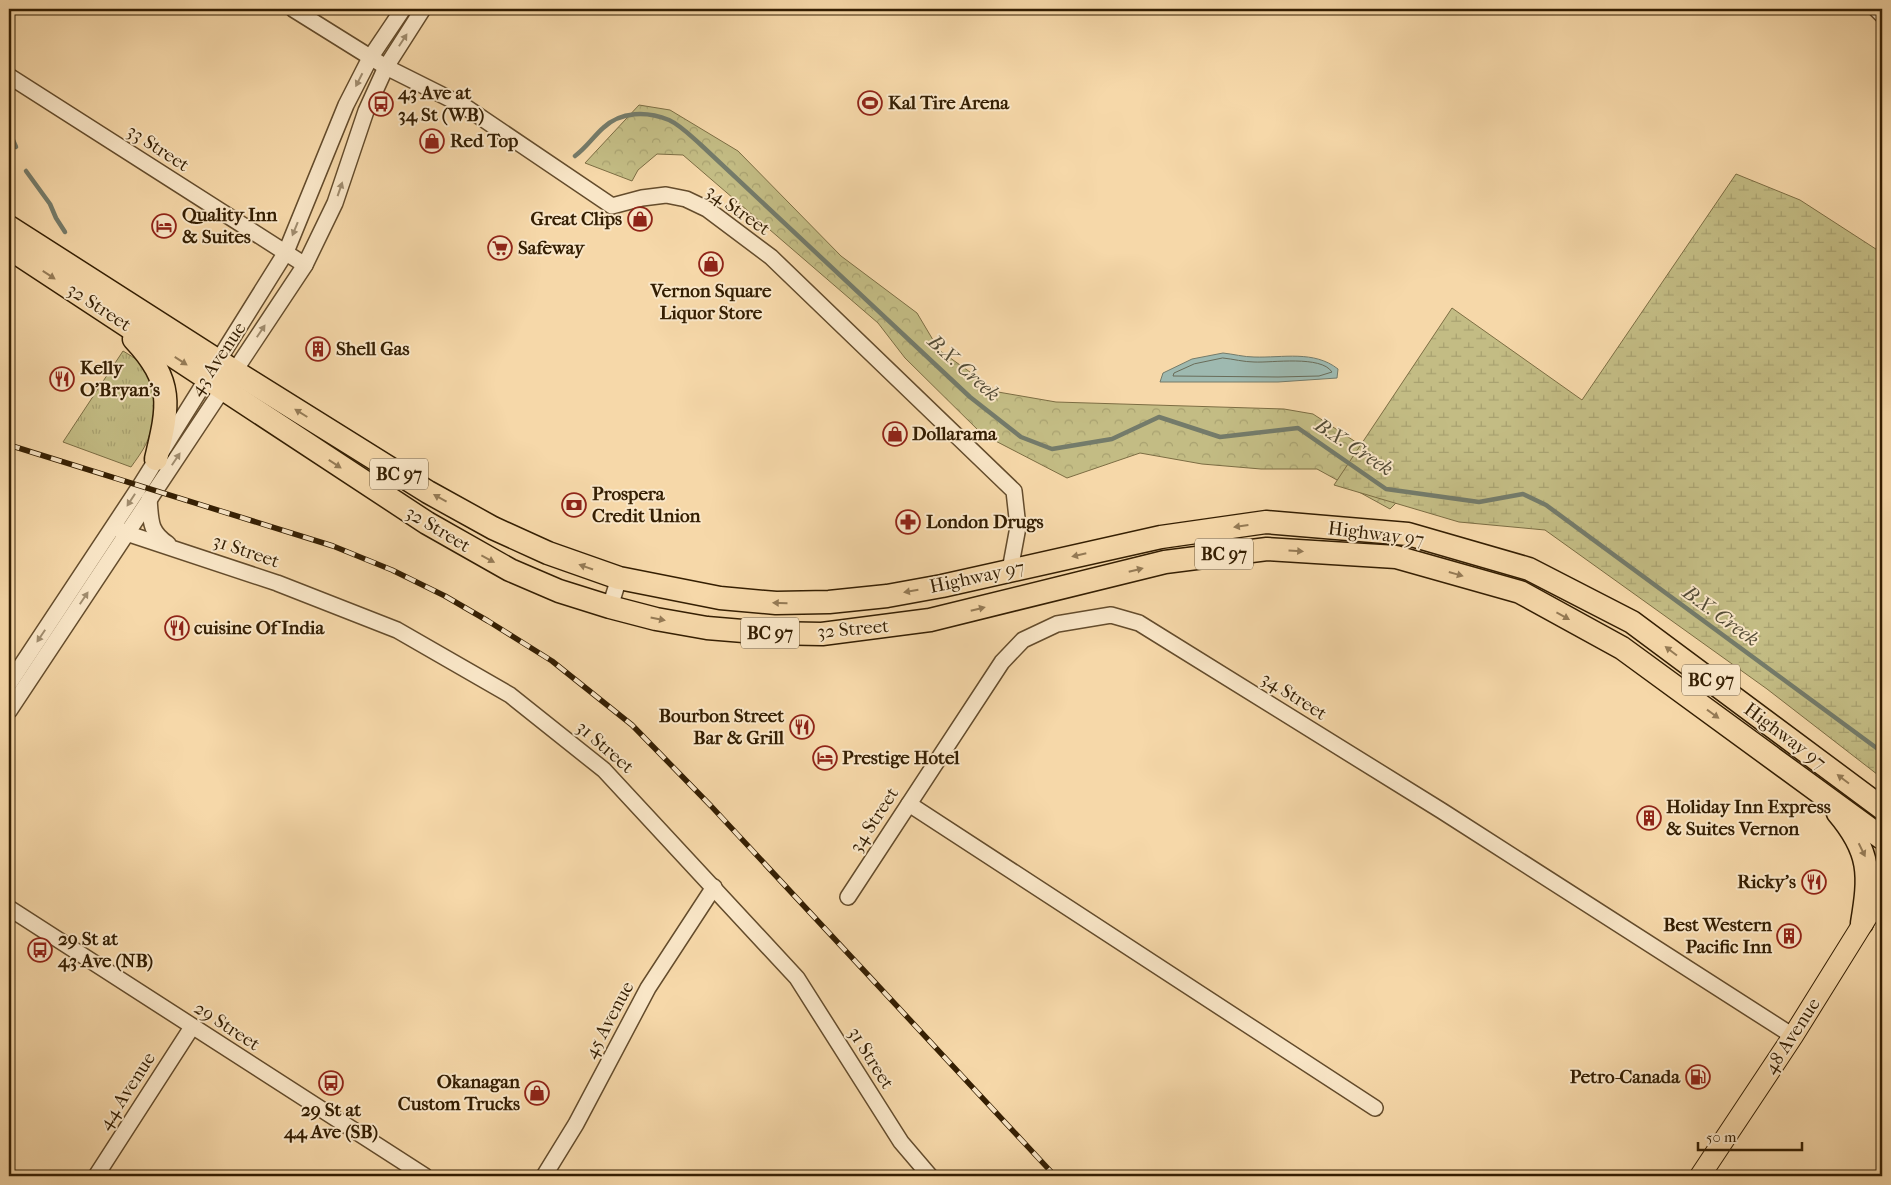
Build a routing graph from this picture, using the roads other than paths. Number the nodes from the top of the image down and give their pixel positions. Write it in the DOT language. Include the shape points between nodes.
graph roads {
  1 [pos="293,9"];
  2 [pos="403,9"];
  3 [pos="423,9"];
  4 [pos="1876,9"];
  5 [pos="1882,15"];
  6 [pos="370,58"];
  7 [pos="386,67"];
  8 [pos="9,76"];
  9 [pos="9,227"];
  10 [pos="9,248"];
  11 [pos="286,252"];
  12 [pos="305,265"];
  13 [pos="111,315"];
  14 [pos="221,375"];
  15 [pos="156,459"];
  16 [pos="149,499"];
  17 [pos="120,530"];
  18 [pos="174,548"];
  19 [pos="1010,570"];
  20 [pos="619,578"];
  21 [pos="829,602"];
  22 [pos="610,607"];
  23 [pos="930,620"];
  24 [pos="19,670"];
  25 [pos="9,684"];
  26 [pos="9,711"];
  27 [pos="1824,796"];
  28 [pos="909,804"];
  29 [pos="1882,808"];
  30 [pos="1882,838"];
  31 [pos="714,887"];
  32 [pos="1882,893"];
  33 [pos="848,897"];
  34 [pos="9,908"];
  35 [pos="1882,908"];
  36 [pos="1862,924"];
  37 [pos="192,1027"];
  38 [pos="1793,1036"];
  39 [pos="1375,1108"];
  40 [pos="96,1176"];
  41 [pos="425,1176"];
  42 [pos="544,1176"];
  43 [pos="930,1176"];
  44 [pos="1700,1176"];
  1 -- 6 [label="street, 34 Street"];
  2 -- 6 [label="street, 43 Avenue"];
  7 -- 3 [label="street, 43 Avenue, one-way"];
  4 -- 5 [label="street"];
  6 -- 7 [label="street, 34 Street"];
  6 -- 11 [label="street, 43 Avenue, one-way" via="346,105"];
  12 -- 7 [label="street, 43 Avenue, one-way" via="335,203 366,111"];
  7 -- 19 [label="street, 34 Street" via="464,106 612,206 666,195 686,199 707,209 771,257 1014,491 1018,527"];
  8 -- 11 [label="street, 33 Street"];
  9 -- 14 [label="highway, 32 Street / BC 97"];
  10 -- 13 [label="highway, 32 Street / BC 97, one-way"];
  11 -- 12 [label="street, 33 Street"];
  11 -- 14 [label="street, 43 Avenue"];
  14 -- 12 [label="street, 43 Avenue, one-way"];
  13 -- 14 [label="highway, 32 Street / BC 97, one-way"];
  13 -- 15 [label="highway" via="150,357 164,386 165,409"];
  14 -- 15 [label="street, 43 Avenue"];
  16 -- 14 [label="street, 43 Avenue, one-way"];
  20 -- 14 [label="highway, 32 Street / BC 97, one-way" via="548,553 493,528"];
  14 -- 22 [label="highway, 32 Street / BC 97, one-way" via="420,519 510,570"];
  15 -- 17 [label="street, 43 Avenue, one-way"];
  16 -- 17 [label="street, 43 Avenue"];
  16 -- 18 [label="street" via="152,526 157,536"];
  17 -- 18 [label="street, 31 Street"];
  17 -- 24 [label="street, 43 Avenue"];
  18 -- 31 [label="street, 31 Street" via="278,583 397,630 510,695 604,770"];
  19 -- 21 [label="highway, Highway 97 / BC 97, one-way" via="887,596"];
  29 -- 19 [label="highway, Highway 97 / BC 97, one-way" via="1632,622 1529,569 1408,534 1266,522 1161,537"];
  21 -- 20 [label="highway, 32 Street / BC 97, one-way" via="776,603 720,598"];
  20 -- 22 [label="street"];
  22 -- 23 [label="highway, 32 Street / BC 97, one-way" via="707,628 767,633 822,634"];
  23 -- 27 [label="highway, Highway 97 / BC 97, one-way" via="1174,561 1267,549 1396,557 1520,592 1622,648"];
  24 -- 25 [label="street, 43 Avenue"];
  24 -- 26 [label="street, 43 Avenue"];
  27 -- 30 [label="highway, Highway 97 / BC 97"];
  27 -- 36 [label="highway, one-way" via="1845,821 1865,856 1867,894"];
  28 -- 33 [label="street, 34 Street"];
  28 -- 38 [label="street, 34 Street" via="1002,662 1023,640 1057,624 1111,615 1139,623 1232,680 1442,810"];
  28 -- 39 [label="street"];
  31 -- 42 [label="street, 45 Avenue" via="648,988 576,1124"];
  31 -- 43 [label="street, 31 Street" via="797,978 901,1142"];
  32 -- 36 [label="main road, 48 Avenue"];
  34 -- 37 [label="street, 29 Street"];
  35 -- 36 [label="highway"];
  36 -- 38 [label="main road, 48 Avenue"];
  37 -- 40 [label="street, 44 Avenue"];
  37 -- 41 [label="street, 29 Street"];
  38 -- 44 [label="main road, 48 Avenue"];
}
